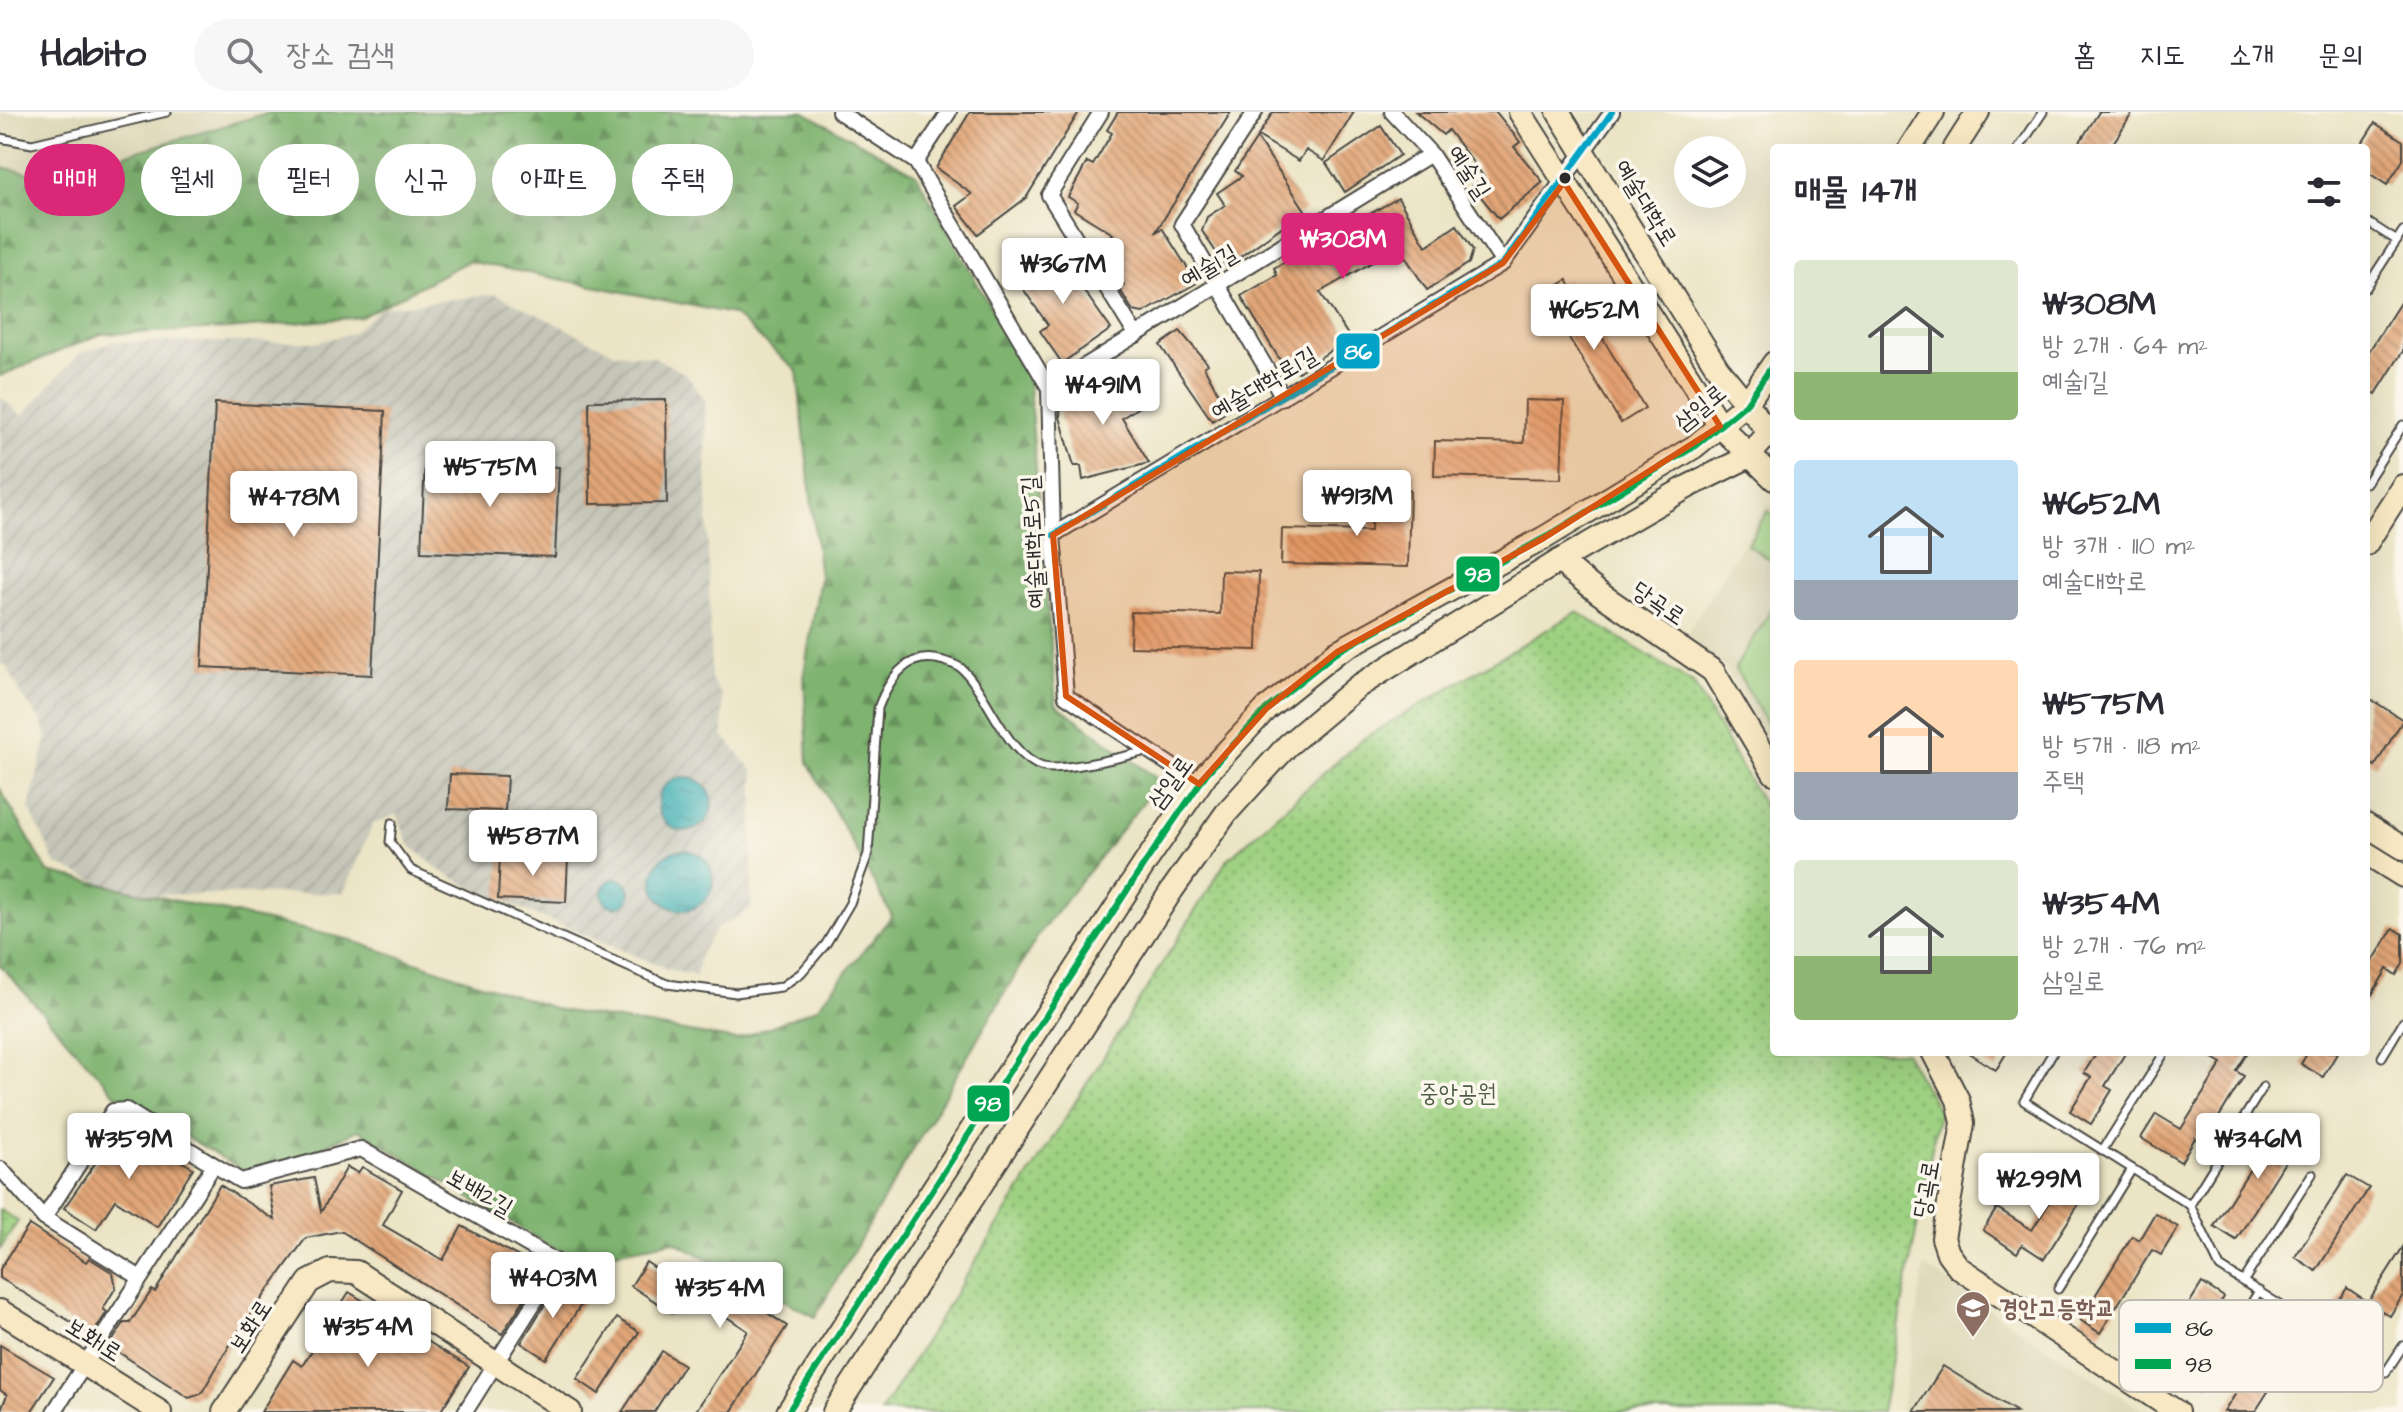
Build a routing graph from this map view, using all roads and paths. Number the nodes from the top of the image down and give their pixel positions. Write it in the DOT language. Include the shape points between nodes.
graph roads {
  1 [pos="167,112"];
  2 [pos="839,112"];
  3 [pos="949,112"];
  4 [pos="1101,112"];
  5 [pos="1255,112"];
  6 [pos="1392,112"];
  7 [pos="1520,112"];
  8 [pos="1558,112"];
  9 [pos="1612,112"];
  10 [pos="1933,112"];
  11 [pos="1978,112"];
  12 [pos="2043,112"];
  13 [pos="0,138"];
  14 [pos="1913,144"];
  15 [pos="1958,144"];
  16 [pos="2022,144"];
  17 [pos="1584,153"];
  18 [pos="1431,154"];
  19 [pos="916,162"];
  20 [pos="1564,182"];
  21 [pos="2370,224"];
  22 [pos="2403,231"];
  23 [pos="2397,241"];
  24 [pos="1503,263"];
  25 [pos="2370,282"];
  26 [pos="1217,287"];
  27 [pos="1136,335"];
  28 [pos="1770,369"];
  29 [pos="1049,388"];
  30 [pos="1283,397"];
  31 [pos="1746,404"];
  32 [pos="2403,425"];
  33 [pos="1720,426"];
  34 [pos="1770,430"];
  35 [pos="1770,436"];
  36 [pos="1748,457"];
  37 [pos="1770,476"];
  38 [pos="2370,477"];
  39 [pos="2403,486"];
  40 [pos="1053,535"];
  41 [pos="2370,538"];
  42 [pos="1559,561"];
  43 [pos="1147,751"];
  44 [pos="1770,766"];
  45 [pos="1199,784"];
  46 [pos="392,823"];
  47 [pos="2370,827"];
  48 [pos="2403,848"];
  49 [pos="2370,855"];
  50 [pos="2403,876"];
  51 [pos="2403,1022"];
  52 [pos="1935,1056"];
  53 [pos="2051,1056"];
  54 [pos="2162,1056"];
  55 [pos="2382,1057"];
  56 [pos="2263,1087"];
  57 [pos="2102,1151"];
  58 [pos="214,1165"];
  59 [pos="1,1169"];
  60 [pos="2132,1169"];
  61 [pos="2312,1174"];
  62 [pos="2190,1205"];
  63 [pos="44,1218"];
  64 [pos="139,1277"];
  65 [pos="2243,1282"];
  66 [pos="2058,1289"];
  67 [pos="2259,1291"];
  68 [pos="2253,1300"];
  69 [pos="2273,1300"];
  70 [pos="0,1311"];
  71 [pos="2403,1346"];
  72 [pos="494,1363"];
  73 [pos="85,1365"];
  74 [pos="2383,1370"];
  75 [pos="2119,1375"];
  76 [pos="2146,1392"];
  77 [pos="54,1412"];
  78 [pos="160,1412"];
  79 [pos="224,1412"];
  80 [pos="465,1412"];
  81 [pos="570,1412"];
  82 [pos="788,1412"];
  83 [pos="834,1412"];
  84 [pos="2177,1412"];
  1 -- 13 [label="lane" via="32,144"];
  2 -- 19 [label="street, 예술대학로5길"];
  3 -- 19 [label="street"];
  4 -- 27 [label="street" via="1049,195"];
  5 -- 26 [label="street" via="1182,224"];
  6 -- 18 [label="street, 예술길"];
  7 -- 20 [label="main road"];
  8 -- 17 [label="main road, 예술대학로"];
  9 -- 17 [label="street, 예술대학로1길"];
  10 -- 14 [label="main road"];
  11 -- 15 [label="main road"];
  12 -- 16 [label="lane"];
  17 -- 20 [label="street, 예술대학로1길"];
  17 -- 31 [label="main road, 예술대학로" via="1711,358"];
  18 -- 24 [label="street, 예술길"];
  18 -- 26 [label="street, 예술1길"];
  19 -- 29 [label="street, 예술대학로5길"];
  20 -- 24 [label="street, 예술대학로1길"];
  20 -- 33 [label="main road"];
  21 -- 23 [label="lane"];
  22 -- 23 [label="lane"];
  23 -- 25 [label="lane"];
  24 -- 30 [label="street, 예술대학로1길"];
  26 -- 27 [label="street, 예술1길"];
  26 -- 30 [label="street"];
  27 -- 29 [label="street, 예술1길"];
  28 -- 31 [label="main road, 삼일로"];
  29 -- 40 [label="street, 예술대학로5길"];
  30 -- 40 [label="street, 예술대학로1길"];
  31 -- 33 [label="main road, 삼일로"];
  31 -- 34 [label="main road, 예술대학로"];
  32 -- 38 [label="lane"];
  33 -- 36 [label="main road"];
  33 -- 45 [label="main road, 삼일로" via="1665,466 1544,538 1337,652 1266,709"];
  35 -- 36 [label="main road"];
  36 -- 37 [label="main road"];
  36 -- 42 [label="main road"];
  39 -- 41 [label="main road"];
  40 -- 43 [label="street, 예술대학로5길" via="1066,696"];
  42 -- 44 [label="main road, 당곡로" via="1713,671"];
  42 -- 83 [label="main road" via="1357,687 1288,745 1227,812"];
  43 -- 45 [label="street, 예술대학로5길"];
  43 -- 46 [label="lane" via="1044,767 1026,757 960,667 927,657 913,659 898,671 878,708 868,854 850,903 801,973 781,987 761,991 667,984 430,879 411,870 394,850"];
  45 -- 82 [label="main road, 삼일로"];
  47 -- 48 [label="main road"];
  49 -- 50 [label="main road"];
  51 -- 55 [label="lane"];
  52 -- 75 [label="main road, 당곡로" via="1958,1100 1963,1123 1943,1238 1948,1253 1959,1268"];
  53 -- 57 [label="lane" via="2024,1101"];
  54 -- 57 [label="lane"];
  56 -- 62 [label="lane"];
  57 -- 60 [label="lane"];
  58 -- 63 [label="street, 보배2길" via="119,1108"];
  58 -- 64 [label="street"];
  58 -- 72 [label="street, 보배2길" via="241,1181 361,1149 559,1263"];
  59 -- 63 [label="street"];
  60 -- 62 [label="lane"];
  60 -- 66 [label="lane"];
  61 -- 65 [label="lane"];
  62 -- 65 [label="lane" via="2220,1267"];
  63 -- 64 [label="street"];
  64 -- 73 [label="street"];
  65 -- 67 [label="lane"];
  67 -- 68 [label="lane"];
  67 -- 69 [label="lane"];
  70 -- 73 [label="main road, 보화1로"];
  71 -- 74 [label="lane"];
  72 -- 79 [label="main road, 보화로" via="356,1272 330,1271 309,1282"];
  72 -- 80 [label="street, 보배2길"];
  72 -- 81 [label="main road, 보화로"];
  73 -- 77 [label="street"];
  73 -- 78 [label="main road, 보화1로"];
  76 -- 84 [label="main road, 당곡로"];
}
